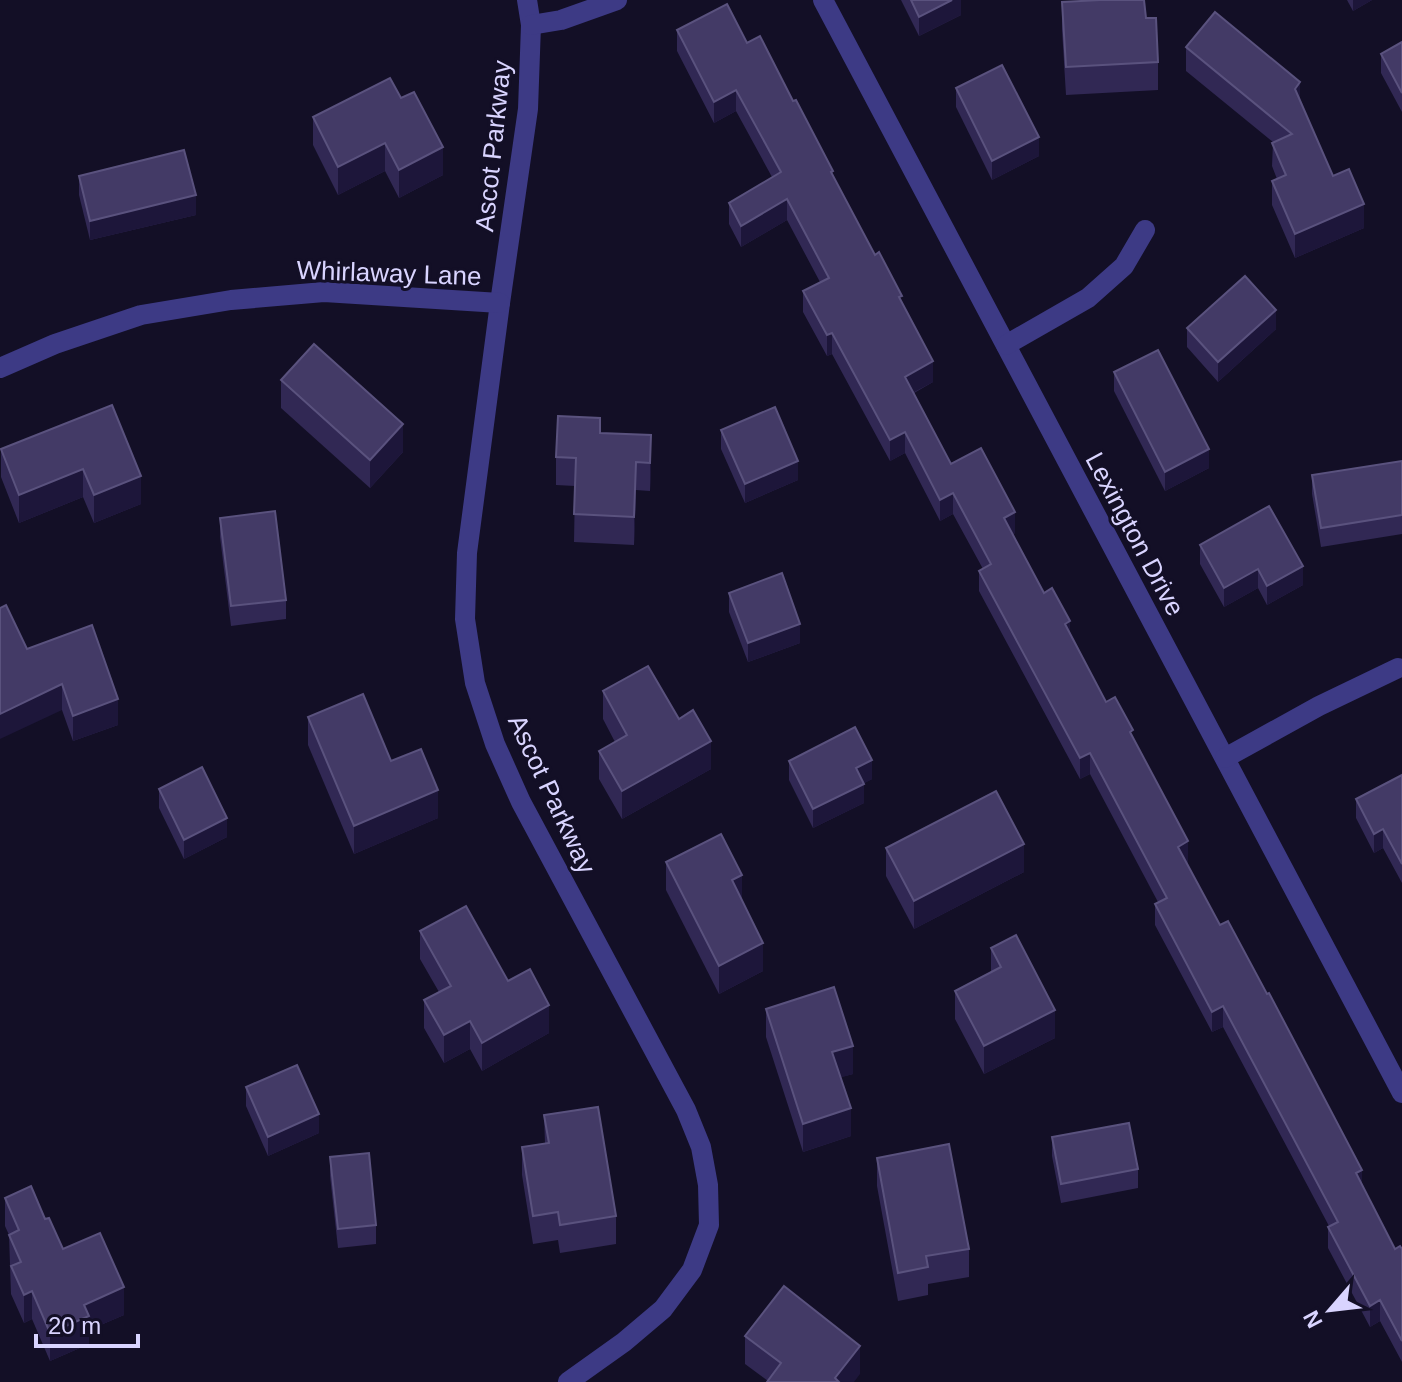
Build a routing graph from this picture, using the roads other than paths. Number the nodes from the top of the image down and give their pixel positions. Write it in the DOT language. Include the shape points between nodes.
graph roads {
  1 [pos="527,0"];
  2 [pos="617,0"];
  3 [pos="823,0"];
  4 [pos="531,25"];
  5 [pos="1145,230"];
  6 [pos="500,303"];
  7 [pos="1006,345"];
  8 [pos="0,368"];
  9 [pos="1398,668"];
  10 [pos="1225,758"];
  11 [pos="1402,1093"];
  12 [pos="568,1382"];
  1 -- 4 [label="street, Ascot Parkway"];
  2 -- 4 [label="street"];
  3 -- 7 [label="street, Lexington Drive"];
  4 -- 6 [label="street, Ascot Parkway" via="528,109"];
  5 -- 7 [label="street" via="1124,266 1088,298"];
  6 -- 8 [label="street, Whirlaway Lane" via="324,292 231,300 141,315"];
  6 -- 12 [label="street, Ascot Parkway" via="467,553 465,619 475,683 521,802 686,1110 708,1185 709,1225 692,1270 663,1309"];
  7 -- 10 [label="street, Lexington Drive"];
  9 -- 10 [label="street"];
  10 -- 11 [label="street, Lexington Drive"];
}
